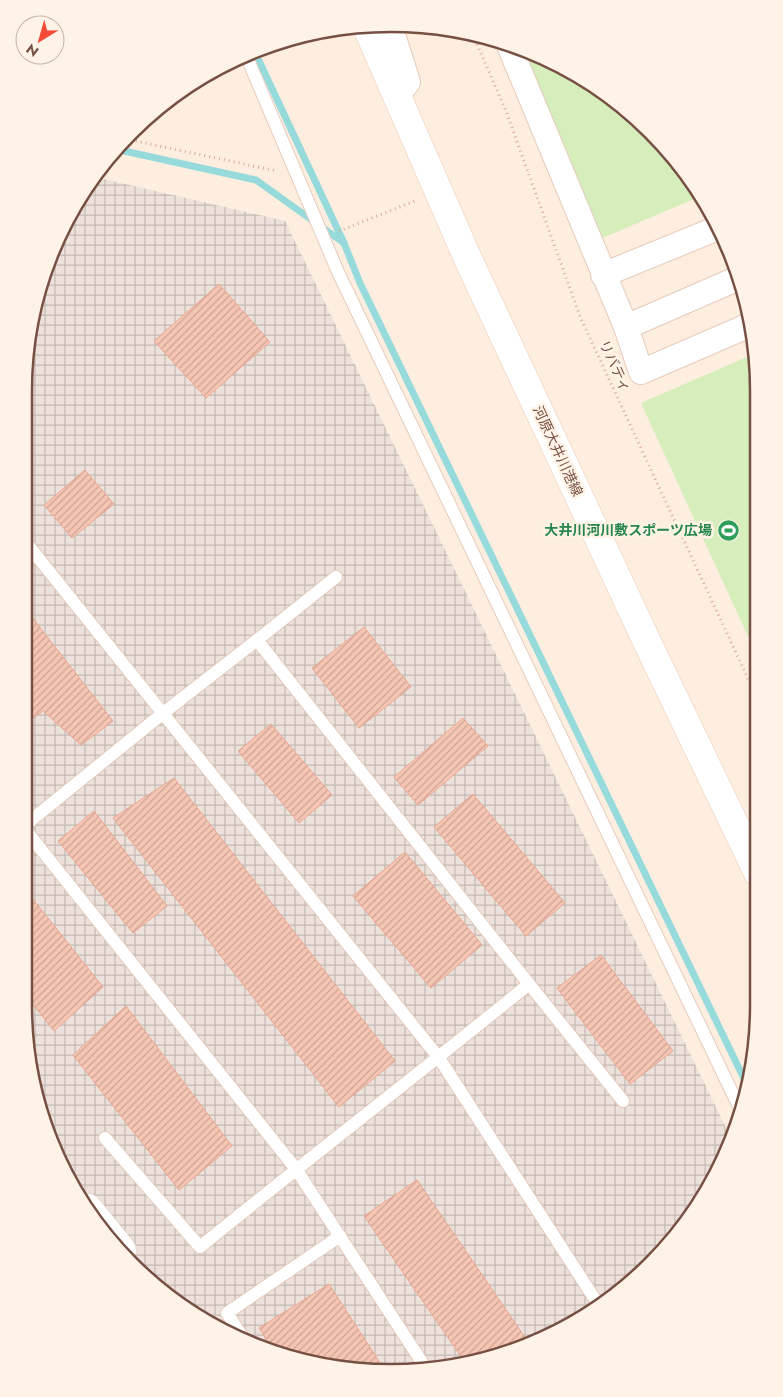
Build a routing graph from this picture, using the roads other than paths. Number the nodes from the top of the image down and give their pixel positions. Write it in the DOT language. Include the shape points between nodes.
graph roads {
  1 [pos="392,32"];
  2 [pos="369,33"];
  3 [pos="513,54"];
  4 [pos="249,62"];
  5 [pos="397,96"];
  6 [pos="712,231"];
  7 [pos="603,275"];
  8 [pos="732,281"];
  9 [pos="626,327"];
  10 [pos="745,327"];
  11 [pos="32,550"];
  12 [pos="336,577"];
  13 [pos="257,640"];
  14 [pos="162,714"];
  15 [pos="32,820"];
  16 [pos="32,837"];
  17 [pos="750,856"];
  18 [pos="529,984"];
  19 [pos="439,1058"];
  20 [pos="623,1101"];
  21 [pos="737,1102"];
  22 [pos="105,1138"];
  23 [pos="296,1168"];
  24 [pos="340,1236"];
  25 [pos="596,1301"];
  26 [pos="238,1329"];
  27 [pos="422,1363"];
  1 -- 5 [label="street" via="408,82"];
  2 -- 5 [label="main road, 河原大井川港線"];
  3 -- 7 [label="street"];
  4 -- 21 [label="lane" via="323,237"];
  5 -- 17 [label="main road, 河原大井川港線" via="644,637"];
  6 -- 7 [label="street"];
  7 -- 9 [label="street"];
  8 -- 9 [label="street"];
  9 -- 10 [label="street" via="641,372"];
  11 -- 14 [label="lane"];
  12 -- 13 [label="lane"];
  13 -- 14 [label="lane"];
  13 -- 18 [label="lane"];
  14 -- 15 [label="lane"];
  14 -- 19 [label="lane"];
  16 -- 23 [label="lane"];
  18 -- 19 [label="lane"];
  18 -- 20 [label="lane"];
  19 -- 23 [label="lane"];
  19 -- 25 [label="lane"];
  22 -- 23 [label="lane" via="200,1247"];
  23 -- 24 [label="lane"];
  24 -- 26 [label="lane" via="228,1313"];
  24 -- 27 [label="lane"];
}
